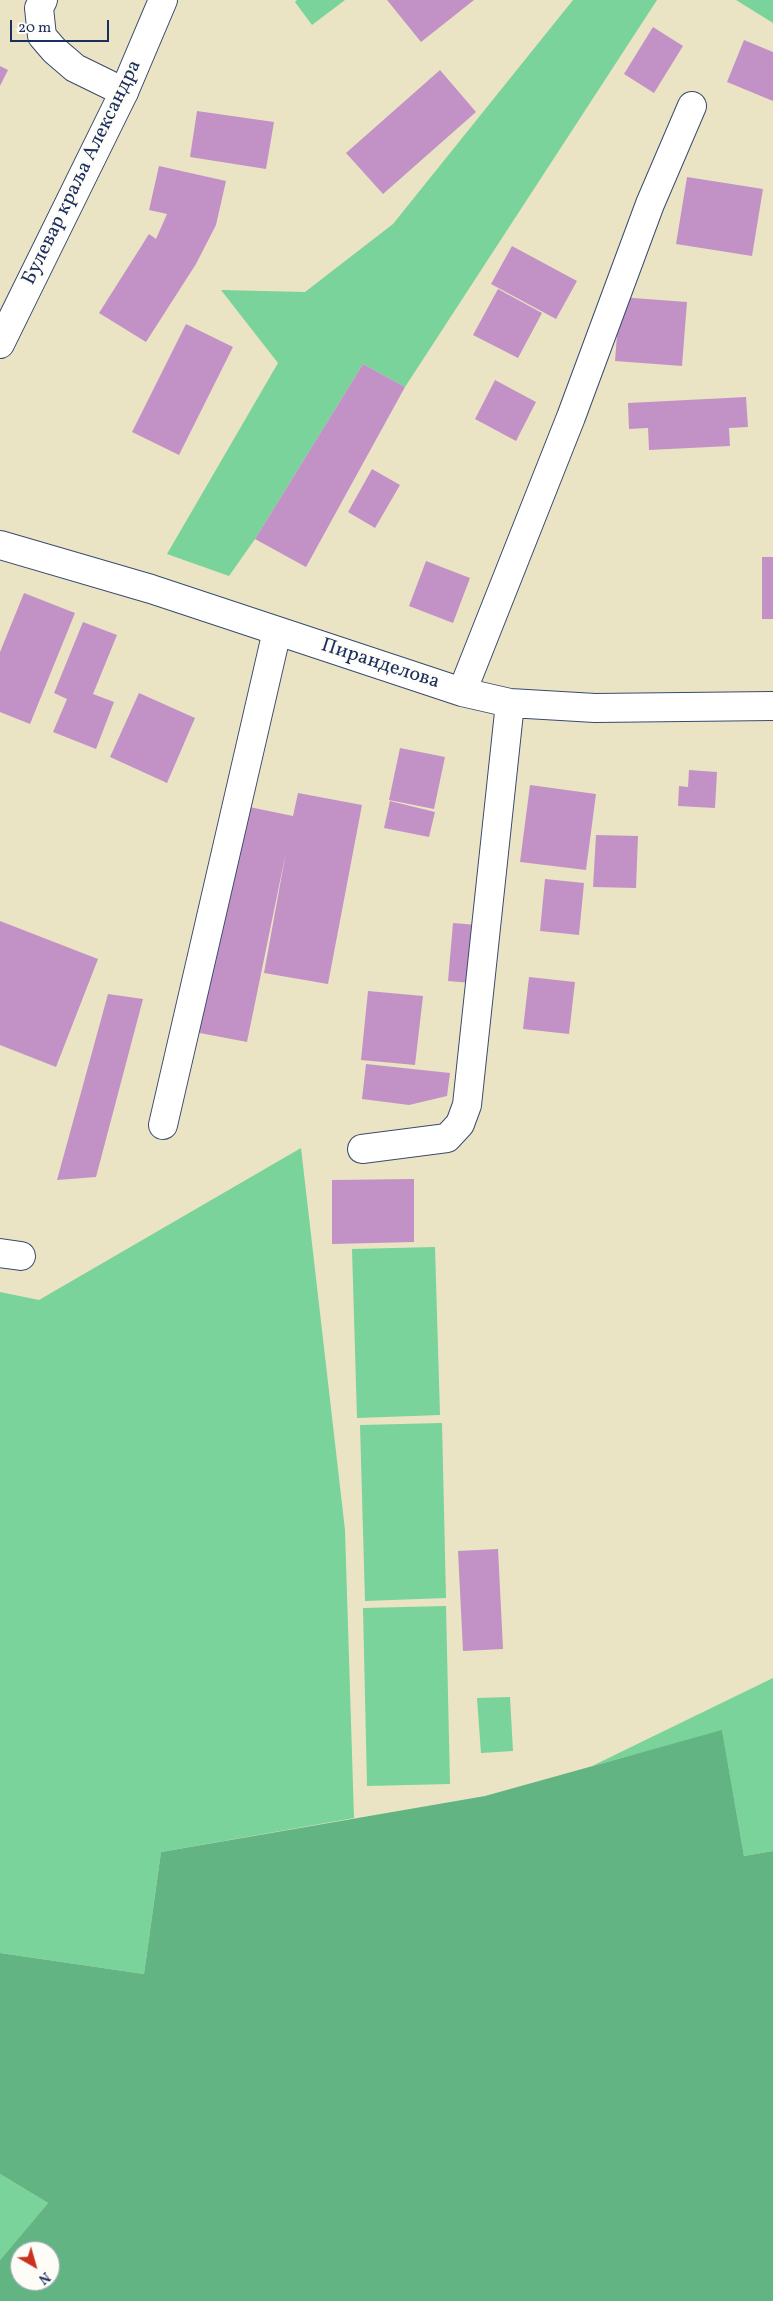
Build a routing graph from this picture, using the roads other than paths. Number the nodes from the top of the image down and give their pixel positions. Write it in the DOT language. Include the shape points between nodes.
graph roads {
  1 [pos="43,0"];
  2 [pos="162,0"];
  3 [pos="124,92"];
  4 [pos="692,106"];
  5 [pos="0,344"];
  6 [pos="0,545"];
  7 [pos="278,631"];
  8 [pos="462,692"];
  9 [pos="510,703"];
  10 [pos="773,706"];
  11 [pos="162,1125"];
  12 [pos="362,1149"];
  1 -- 3 [label="street" via="39,8 42,36 54,50 75,68"];
  2 -- 3 [label="street, Булевар краља Александра"];
  3 -- 5 [label="street, Булевар краља Александра"];
  4 -- 8 [label="street" via="650,204 571,417"];
  6 -- 7 [label="street, Пиранделова" via="151,589"];
  7 -- 8 [label="street, Пиранделова"];
  7 -- 11 [label="street"];
  8 -- 9 [label="street, Пиранделова"];
  9 -- 10 [label="street, Пиранделова" via="595,708"];
  9 -- 12 [label="street" via="467,1105 460,1124 447,1138"];
}
